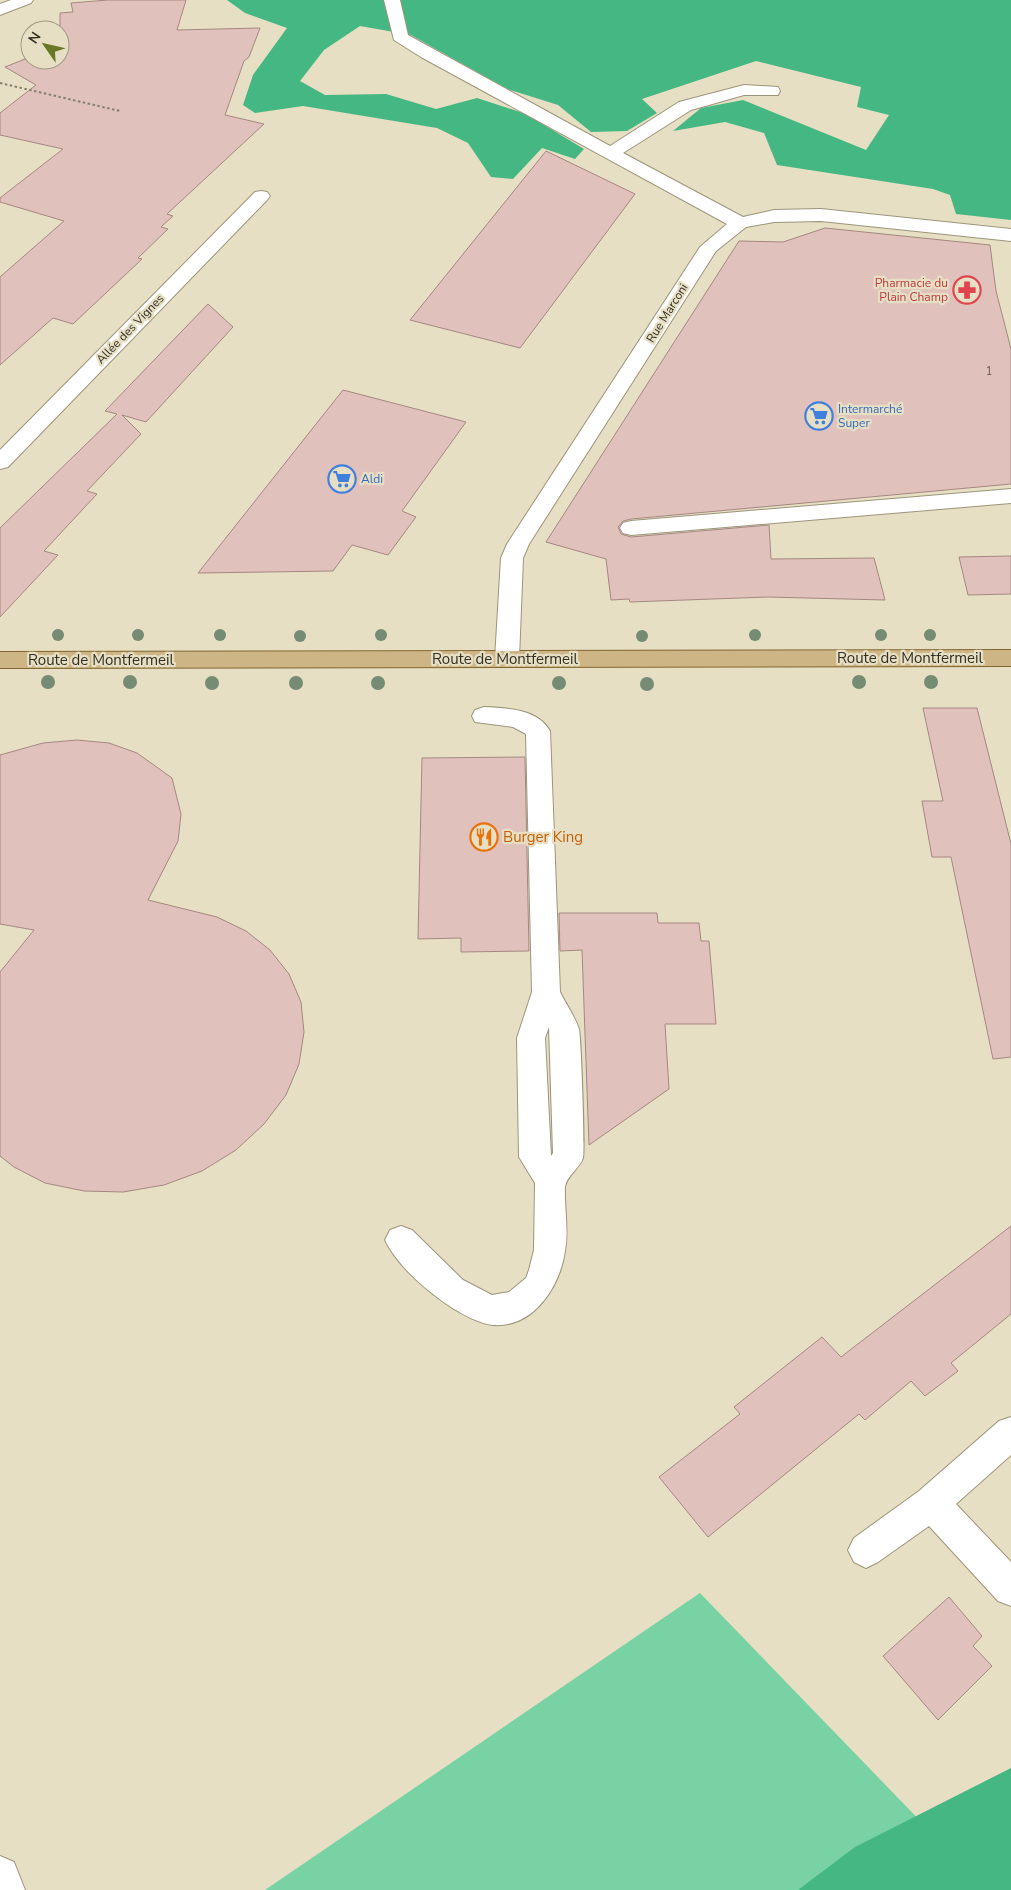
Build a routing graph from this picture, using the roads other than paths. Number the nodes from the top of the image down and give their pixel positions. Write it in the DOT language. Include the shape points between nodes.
graph roads {
  1 [pos="25,0"];
  2 [pos="392,0"];
  3 [pos="0,10"];
  4 [pos="772,91"];
  5 [pos="611,152"];
  6 [pos="261,196"];
  7 [pos="740,223"];
  8 [pos="1011,235"];
  9 [pos="0,462"];
  10 [pos="1011,496"];
  11 [pos="631,528"];
  12 [pos="1011,658"];
  13 [pos="507,659"];
  14 [pos="0,660"];
  15 [pos="484,716"];
  16 [pos="401,1240"];
  17 [pos="1011,1433"];
  18 [pos="931,1503"];
  19 [pos="866,1550"];
  20 [pos="1011,1588"];
  21 [pos="0,1876"];
  22 [pos="5,1890"];
  1 -- 3 [label="street"];
  2 -- 5 [label="street" via="400,37"];
  4 -- 5 [label="street" via="744,90 685,106"];
  5 -- 7 [label="street"];
  6 -- 9 [label="street, Allée des Vignes"];
  7 -- 8 [label="street, Rue Marconi" via="774,216 821,215"];
  7 -- 13 [label="street, Rue Marconi" via="709,247 518,544 512,558"];
  10 -- 11 [label="street"];
  12 -- 13 [label="main road, Route de Montfermeil"];
  13 -- 14 [label="main road, Route de Montfermeil"];
  15 -- 16 [label="street" via="519,718 531,723 538,731 546,992 565,1030 568,1157 550,1180 550,1250 545,1270 537,1288 510,1308 492,1310 452,1290"];
  17 -- 18 [label="street"];
  18 -- 19 [label="street"];
  18 -- 20 [label="street"];
  21 -- 22 [label="street"];
}
